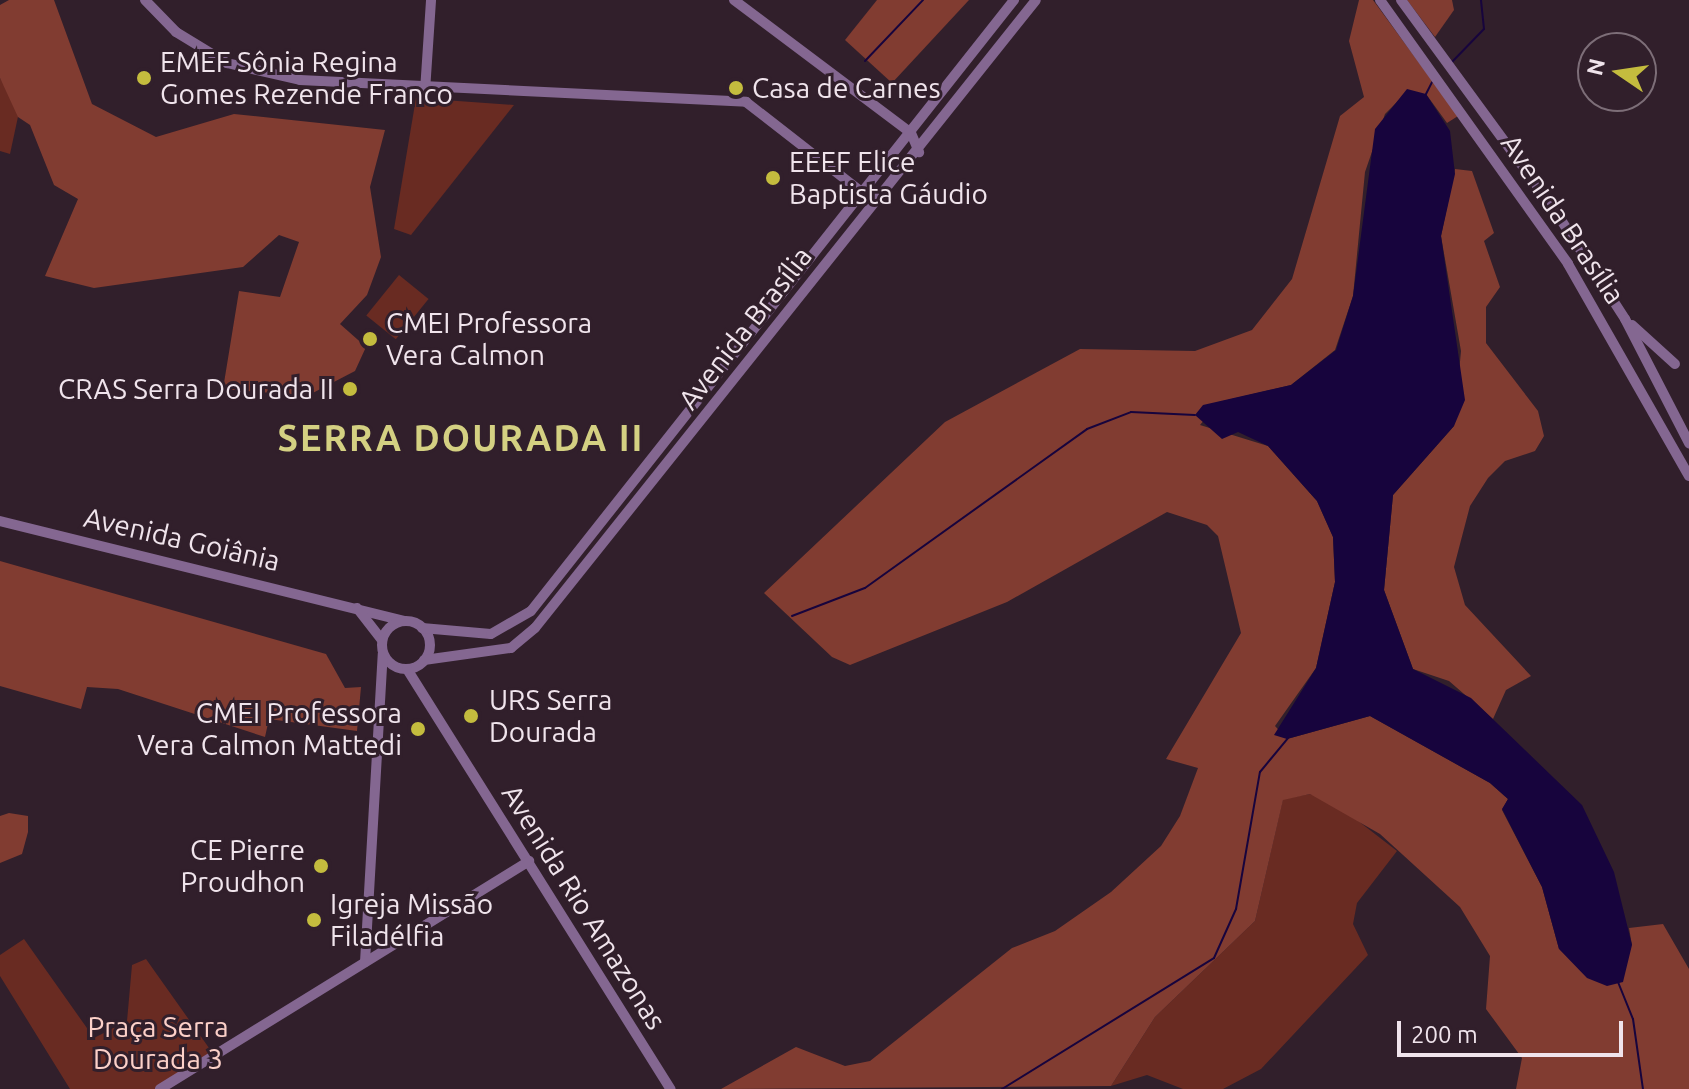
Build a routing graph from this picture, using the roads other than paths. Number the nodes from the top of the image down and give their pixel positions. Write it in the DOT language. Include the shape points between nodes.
graph roads {
  1 [pos="145,0"];
  2 [pos="431,0"];
  3 [pos="734,0"];
  4 [pos="1014,0"];
  5 [pos="1036,0"];
  6 [pos="1380,0"];
  7 [pos="1401,0"];
  8 [pos="425,91"];
  9 [pos="911,133"];
  10 [pos="919,152"];
  11 [pos="863,193"];
  12 [pos="882,196"];
  13 [pos="779,297"];
  14 [pos="768,311"];
  15 [pos="784,317"];
  16 [pos="1625,319"];
  17 [pos="770,336"];
  18 [pos="1675,364"];
  19 [pos="698,399"];
  20 [pos="701,422"];
  21 [pos="1689,443"];
  22 [pos="1689,476"];
  23 [pos="0,521"];
  24 [pos="352,604"];
  25 [pos="404,621"];
  26 [pos="422,628"];
  27 [pos="382,640"];
  28 [pos="383,654"];
  29 [pos="424,660"];
  30 [pos="405,669"];
  31 [pos="382,685"];
  32 [pos="529,861"];
  33 [pos="365,962"];
  34 [pos="160,1089"];
  35 [pos="670,1089"];
  1 -- 8 [label="street" via="202,50 247,69"];
  2 -- 8 [label="street"];
  3 -- 9 [label="street"];
  4 -- 9 [label="street, Avenida Brasília"];
  5 -- 10 [label="street, Avenida Brasília"];
  6 -- 22 [label="street, Avenida Brasília" via="1576,277"];
  7 -- 16 [label="street, Avenida Brasília"];
  8 -- 11 [label="street" via="746,102"];
  9 -- 10 [label="street"];
  9 -- 11 [label="street, Avenida Brasília"];
  10 -- 12 [label="street, Avenida Brasília"];
  11 -- 12 [label="street"];
  11 -- 13 [label="street, Avenida Brasília"];
  12 -- 15 [label="street, Avenida Brasília"];
  13 -- 14 [label="street, Avenida Brasília"];
  13 -- 15 [label="street"];
  14 -- 17 [label="street"];
  14 -- 19 [label="street, Avenida Brasília"];
  15 -- 17 [label="street, Avenida Brasília"];
  16 -- 18 [label="street"];
  16 -- 21 [label="street, Avenida Brasília"];
  17 -- 20 [label="street, Avenida Brasília"];
  19 -- 20 [label="street"];
  19 -- 26 [label="street, Avenida Brasília" via="531,611 491,634"];
  20 -- 29 [label="street, Avenida Brasília" via="522,639 511,648"];
  23 -- 24 [label="street, Avenida Goiânia"];
  24 -- 25 [label="street, Avenida Goiânia"];
  24 -- 27 [label="street"];
  25 -- 26 [label="street"];
  25 -- 27 [label="street"];
  26 -- 29 [label="street" via="429,640"];
  27 -- 28 [label="street"];
  28 -- 30 [label="street"];
  28 -- 31 [label="street"];
  29 -- 30 [label="street"];
  30 -- 31 [label="street"];
  30 -- 32 [label="street, Avenida Rio Amazonas"];
  31 -- 33 [label="street"];
  32 -- 33 [label="street"];
  32 -- 35 [label="street, Avenida Rio Amazonas"];
  33 -- 34 [label="street"];
}
